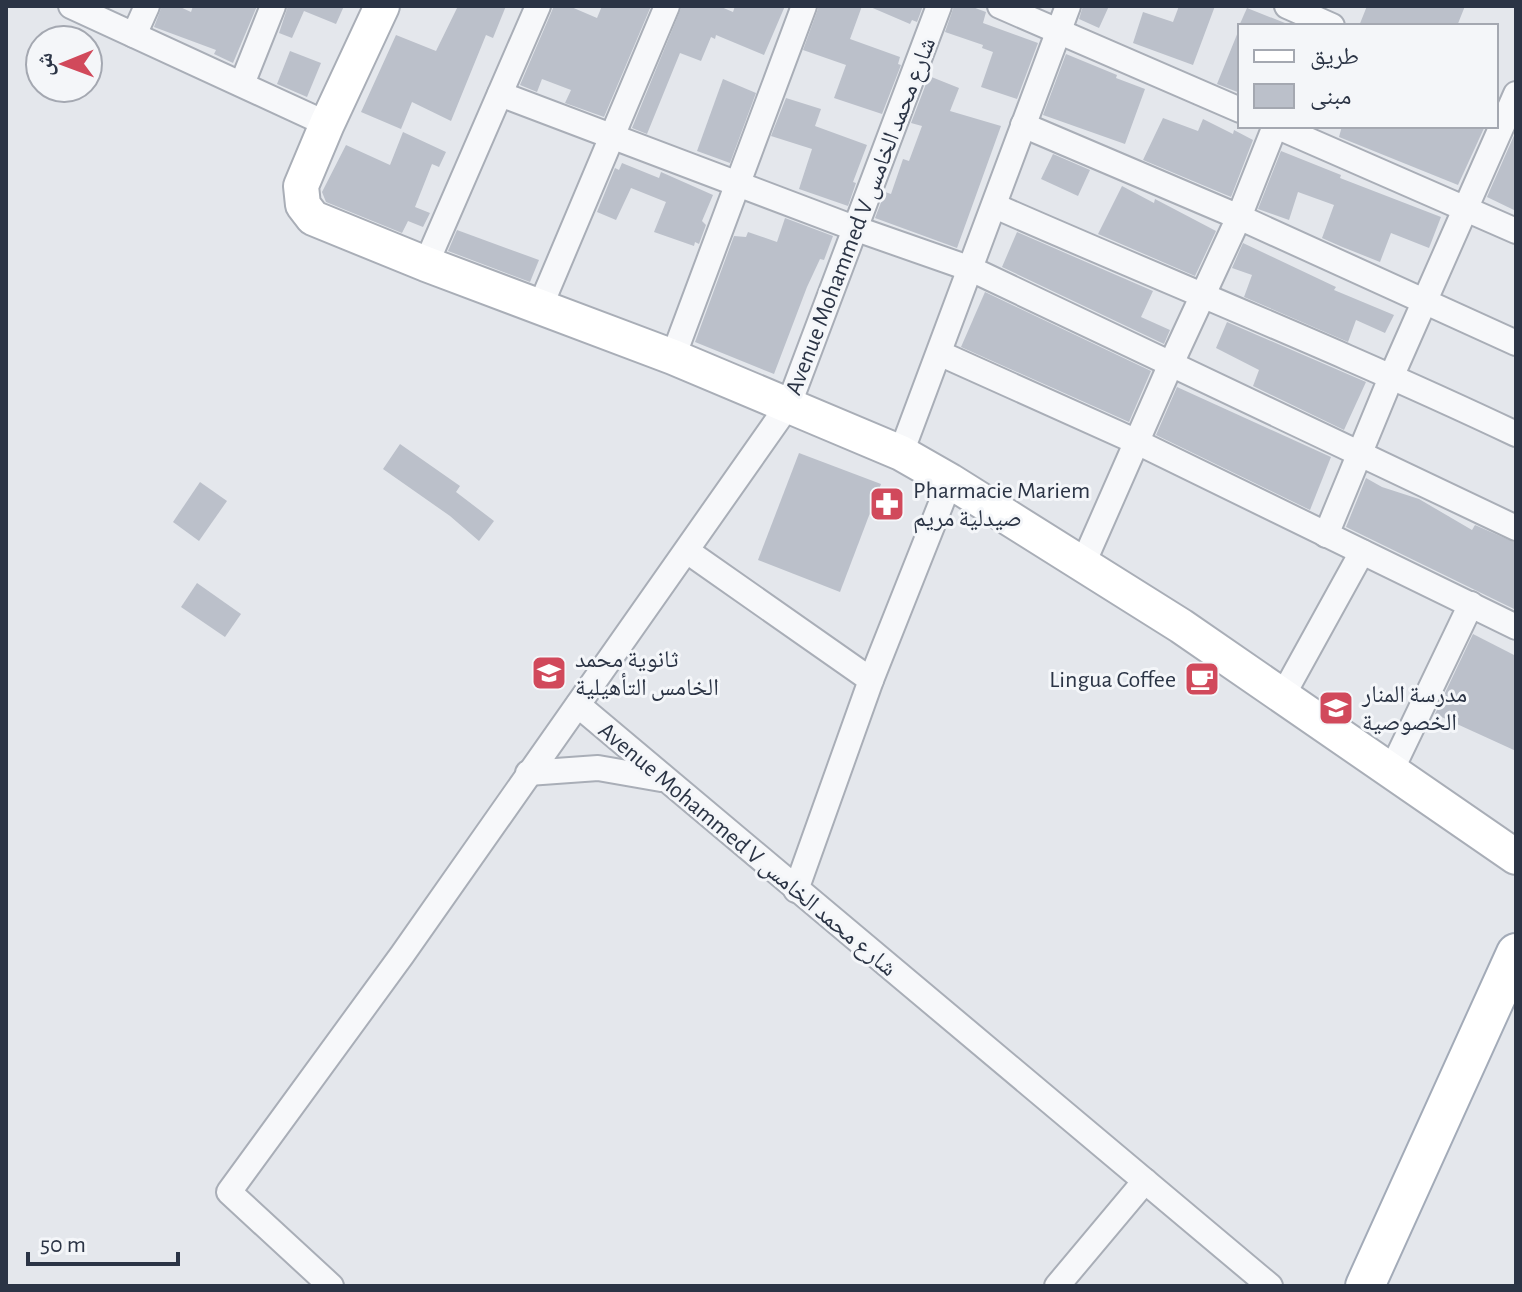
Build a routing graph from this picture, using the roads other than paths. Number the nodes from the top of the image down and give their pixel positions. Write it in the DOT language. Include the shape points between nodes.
graph roads {
  1 [pos="71,6"];
  2 [pos="147,6"];
  3 [pos="273,6"];
  4 [pos="382,6"];
  5 [pos="538,6"];
  6 [pos="667,6"];
  7 [pos="804,6"];
  8 [pos="939,6"];
  9 [pos="1000,6"];
  10 [pos="1068,6"];
  11 [pos="1287,6"];
  12 [pos="1322,19"];
  13 [pos="1057,31"];
  14 [pos="134,35"];
  15 [pos="242,84"];
  16 [pos="500,94"];
  17 [pos="1508,98"];
  18 [pos="1238,109"];
  19 [pos="327,124"];
  20 [pos="1498,124"];
  21 [pos="1023,125"];
  22 [pos="1275,128"];
  23 [pos="1280,128"];
  24 [pos="1496,128"];
  25 [pos="611,137"];
  26 [pos="739,185"];
  27 [pos="995,206"];
  28 [pos="1465,210"];
  29 [pos="1239,217"];
  30 [pos="854,228"];
  31 [pos="1516,231"];
  32 [pos="426,264"];
  33 [pos="971,269"];
  34 [pos="1203,297"];
  35 [pos="1425,301"];
  36 [pos="540,307"];
  37 [pos="1516,343"];
  38 [pos="939,353"];
  39 [pos="673,357"];
  40 [pos="1170,366"];
  41 [pos="1392,375"];
  42 [pos="789,404"];
  43 [pos="1516,434"];
  44 [pos="1137,442"];
  45 [pos="901,453"];
  46 [pos="1360,455"];
  47 [pos="950,481"];
  48 [pos="1516,528"];
  49 [pos="1326,535"];
  50 [pos="687,551"];
  51 [pos="1362,552"];
  52 [pos="1082,566"];
  53 [pos="1471,604"];
  54 [pos="1516,627"];
  55 [pos="871,680"];
  56 [pos="1283,695"];
  57 [pos="578,705"];
  58 [pos="528,773"];
  59 [pos="1390,773"];
  60 [pos="666,780"];
  61 [pos="1516,857"];
  62 [pos="796,890"];
  63 [pos="1516,953"];
  64 [pos="1145,1181"];
  65 [pos="331,1286"];
  66 [pos="1057,1286"];
  67 [pos="1270,1286"];
  68 [pos="1365,1286"];
  1 -- 14 [label="street"];
  2 -- 14 [label="street"];
  3 -- 15 [label="street"];
  4 -- 19 [label="street"];
  5 -- 16 [label="street"];
  6 -- 25 [label="street"];
  7 -- 26 [label="street"];
  8 -- 30 [label="street, Avenue Mohammed V شارع محمد الخامس"];
  9 -- 13 [label="street"];
  10 -- 13 [label="street"];
  11 -- 12 [label="street"];
  13 -- 18 [label="street"];
  13 -- 21 [label="street"];
  14 -- 15 [label="street"];
  15 -- 19 [label="street"];
  16 -- 25 [label="street"];
  16 -- 32 [label="street"];
  17 -- 20 [label="street"];
  19 -- 32 [label="street" via="301,186 307,212 321,223"];
  21 -- 27 [label="street"];
  21 -- 29 [label="street"];
  22 -- 29 [label="street"];
  23 -- 28 [label="street"];
  24 -- 28 [label="street"];
  25 -- 26 [label="street"];
  25 -- 36 [label="street"];
  26 -- 30 [label="street"];
  26 -- 39 [label="street"];
  27 -- 33 [label="street"];
  27 -- 34 [label="street"];
  28 -- 31 [label="street"];
  28 -- 35 [label="street"];
  29 -- 34 [label="street"];
  29 -- 35 [label="street"];
  30 -- 33 [label="street"];
  30 -- 42 [label="street, Avenue Mohammed V شارع محمد الخامس"];
  32 -- 36 [label="street"];
  33 -- 38 [label="street"];
  33 -- 40 [label="street"];
  34 -- 40 [label="street"];
  34 -- 41 [label="street"];
  35 -- 37 [label="street"];
  35 -- 41 [label="street"];
  36 -- 39 [label="street"];
  38 -- 44 [label="street"];
  38 -- 45 [label="street"];
  39 -- 42 [label="street"];
  40 -- 44 [label="street"];
  40 -- 46 [label="street"];
  41 -- 43 [label="street"];
  41 -- 46 [label="street"];
  42 -- 45 [label="street"];
  42 -- 50 [label="street, Avenue Mohammed V شارع محمد الخامس"];
  44 -- 49 [label="street"];
  44 -- 52 [label="street"];
  45 -- 47 [label="street"];
  46 -- 48 [label="street"];
  46 -- 49 [label="street"];
  47 -- 52 [label="street"];
  47 -- 55 [label="street"];
  49 -- 51 [label="street"];
  50 -- 55 [label="street"];
  50 -- 57 [label="street, Avenue Mohammed V شارع محمد الخامس"];
  51 -- 53 [label="street"];
  51 -- 56 [label="street"];
  52 -- 56 [label="street"];
  53 -- 54 [label="street"];
  53 -- 59 [label="street"];
  55 -- 62 [label="street"];
  56 -- 59 [label="street"];
  57 -- 58 [label="street"];
  57 -- 60 [label="street, Avenue Mohammed V شارع محمد الخامس"];
  58 -- 60 [label="street" via="598,768"];
  58 -- 65 [label="street" via="229,1192"];
  59 -- 61 [label="street"];
  60 -- 62 [label="street, Avenue Mohammed V شارع محمد الخامس"];
  62 -- 64 [label="street, Avenue Mohammed V شارع محمد الخامس"];
  63 -- 68 [label="main road"];
  64 -- 66 [label="street"];
  64 -- 67 [label="street, Avenue Mohammed V شارع محمد الخامس"];
}
